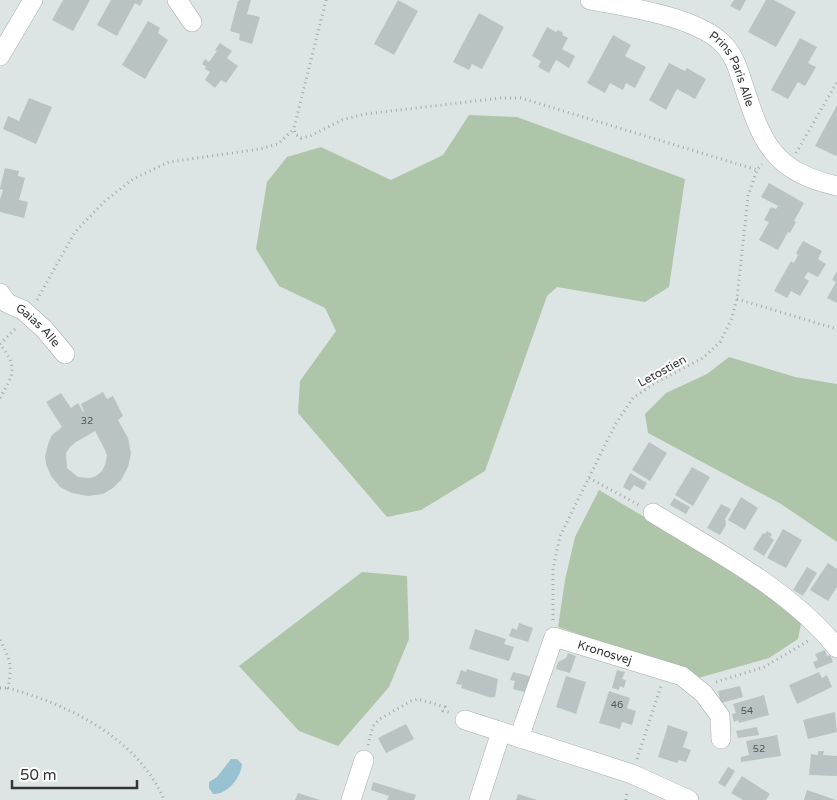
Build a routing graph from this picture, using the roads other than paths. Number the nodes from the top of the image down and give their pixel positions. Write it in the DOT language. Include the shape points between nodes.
graph roads {
  1 [pos="33,0"];
  2 [pos="177,0"];
  3 [pos="590,0"];
  4 [pos="192,22"];
  5 [pos="0,56"];
  6 [pos="837,186"];
  7 [pos="2,302"];
  8 [pos="65,354"];
  9 [pos="653,512"];
  10 [pos="837,648"];
  11 [pos="465,720"];
  12 [pos="501,732"];
  13 [pos="519,738"];
  14 [pos="721,739"];
  15 [pos="364,760"];
  16 [pos="351,800"];
  17 [pos="479,800"];
  18 [pos="689,800"];
  1 -- 5 [label="street"];
  2 -- 4 [label="street"];
  3 -- 6 [label="street, Prins Paris Alle" via="688,23 720,42 732,56 756,124 773,153 800,174"];
  7 -- 8 [label="street, Gaias Alle" via="23,310"];
  9 -- 10 [label="street" via="791,601"];
  11 -- 12 [label="street"];
  12 -- 13 [label="street"];
  12 -- 17 [label="street"];
  13 -- 14 [label="street, Kronosvej" via="554,637 682,676 704,694 720,716"];
  13 -- 18 [label="street" via="632,774"];
  15 -- 16 [label="street"];
}
